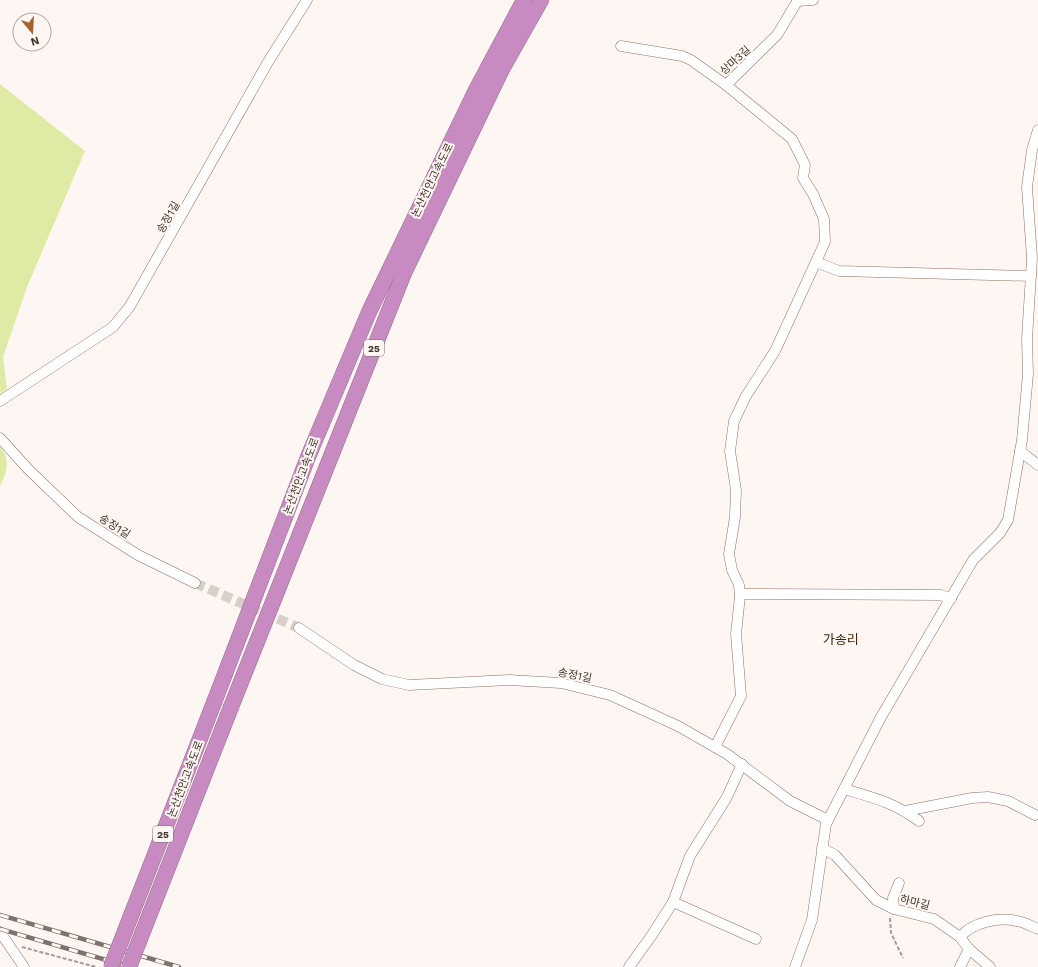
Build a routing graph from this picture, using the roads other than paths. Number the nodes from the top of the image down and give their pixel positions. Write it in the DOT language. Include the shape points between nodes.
graph roads {
  1 [pos="307,0"];
  2 [pos="541,0"];
  3 [pos="797,0"];
  4 [pos="812,0"];
  5 [pos="523,2"];
  6 [pos="621,46"];
  7 [pos="726,85"];
  8 [pos="1038,130"];
  9 [pos="1035,257"];
  10 [pos="816,262"];
  11 [pos="1031,276"];
  12 [pos="1034,310"];
  13 [pos="0,401"];
  14 [pos="0,438"];
  15 [pos="1020,451"];
  16 [pos="1038,465"];
  17 [pos="195,583"];
  18 [pos="740,594"];
  19 [pos="951,599"];
  20 [pos="299,628"];
  21 [pos="715,747"];
  22 [pos="742,764"];
  23 [pos="844,789"];
  24 [pos="905,811"];
  25 [pos="1034,815"];
  26 [pos="828,820"];
  27 [pos="919,821"];
  28 [pos="822,848"];
  29 [pos="899,884"];
  30 [pos="673,902"];
  31 [pos="894,909"];
  32 [pos="1038,929"];
  33 [pos="0,932"];
  34 [pos="960,937"];
  35 [pos="756,939"];
  36 [pos="969,949"];
  37 [pos="24,967"];
  38 [pos="111,967"];
  39 [pos="129,967"];
  40 [pos="628,967"];
  41 [pos="795,967"];
  42 [pos="960,967"];
  43 [pos="990,967"];
  1 -- 13 [label="lane, 송정1길" via="268,62 130,306 113,327"];
  2 -- 39 [label="highway, 논산천안고속도로 / 25, bridge" via="502,69 404,272"];
  3 -- 4 [label="lane"];
  3 -- 7 [label="lane, 상마3길" via="777,35"];
  5 -- 38 [label="highway, 논산천안고속도로 / 25, bridge" via="476,90 369,312 308,457"];
  6 -- 7 [label="lane, 상마3길" via="682,56"];
  7 -- 10 [label="lane" via="792,139 805,165 803,178 824,219 825,242"];
  8 -- 9 [label="lane" via="1032,150 1027,187"];
  9 -- 11 [label="lane"];
  10 -- 11 [label="lane" via="839,271"];
  10 -- 18 [label="lane" via="775,351 746,396 734,421 730,450 736,497 730,554"];
  11 -- 12 [label="lane"];
  12 -- 15 [label="lane"];
  14 -- 17 [label="lane, 송정1길" via="78,517 138,555"];
  15 -- 16 [label="lane"];
  15 -- 19 [label="lane" via="1008,520 1000,533 973,560"];
  18 -- 19 [label="lane" via="941,595"];
  18 -- 21 [label="lane" via="736,634 741,696"];
  19 -- 23 [label="lane" via="881,717"];
  20 -- 21 [label="lane, 송정1길" via="354,665 382,679 410,685 509,680 561,683 610,695 678,726"];
  21 -- 22 [label="lane, 송정1길"];
  22 -- 26 [label="lane, 송정1길" via="790,801"];
  22 -- 30 [label="lane" via="727,797 690,856"];
  23 -- 24 [label="lane" via="881,799"];
  23 -- 26 [label="lane"];
  24 -- 25 [label="lane" via="988,797 1008,801"];
  24 -- 27 [label="lane"];
  26 -- 28 [label="lane"];
  28 -- 31 [label="lane, 하마길" via="835,855 876,900"];
  28 -- 41 [label="lane" via="812,920"];
  29 -- 31 [label="lane" via="893,898"];
  30 -- 35 [label="lane"];
  30 -- 40 [label="lane"];
  31 -- 34 [label="lane, 하마길" via="934,919"];
  32 -- 34 [label="lane" via="1017,921 995,920 975,926"];
  33 -- 37 [label="lane"];
  34 -- 36 [label="lane, 하마길"];
  36 -- 42 [label="lane"];
  36 -- 43 [label="lane, 하마길"];
}
